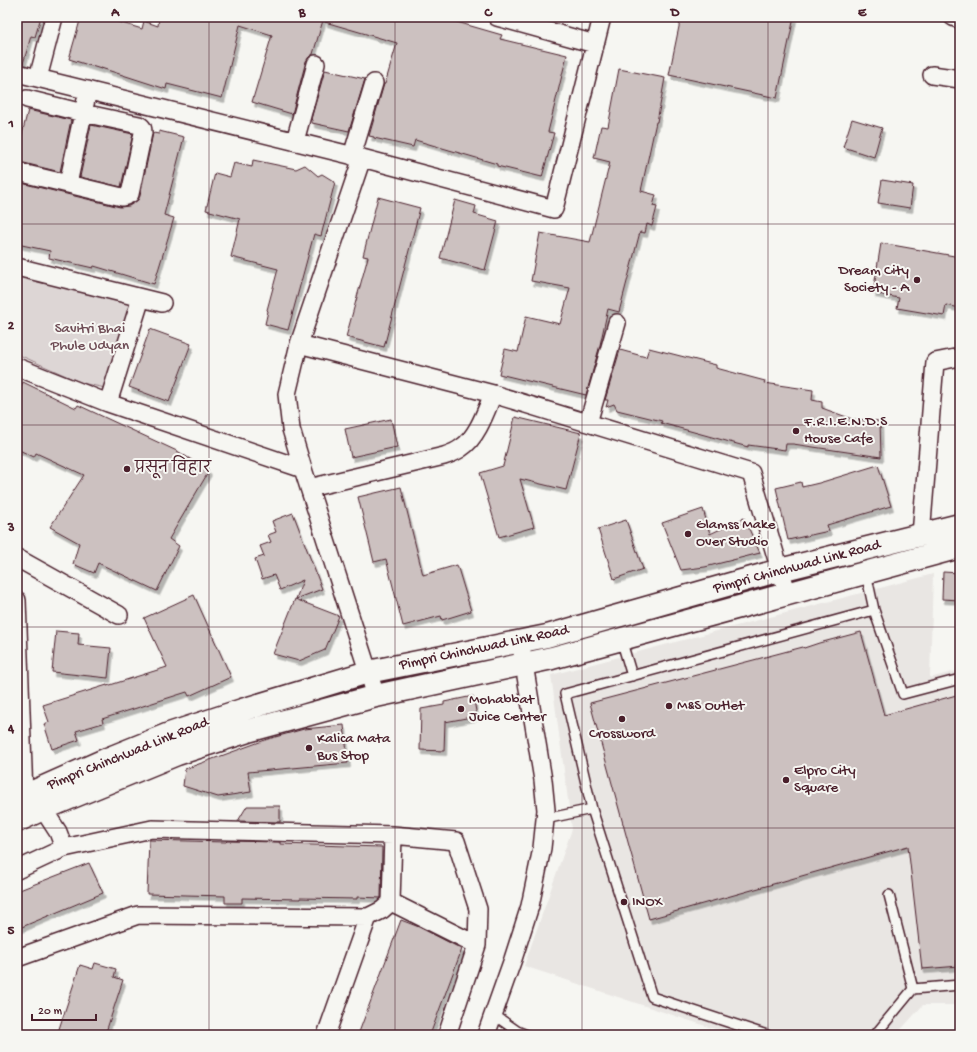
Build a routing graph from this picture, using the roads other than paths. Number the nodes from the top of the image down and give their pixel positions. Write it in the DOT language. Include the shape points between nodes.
graph roads {
  1 [pos="54,17"];
  2 [pos="497,17"];
  3 [pos="602,17"];
  4 [pos="953,17"];
  5 [pos="960,20"];
  6 [pos="595,44"];
  7 [pos="316,64"];
  8 [pos="17,73"];
  9 [pos="932,75"];
  10 [pos="38,78"];
  11 [pos="960,79"];
  12 [pos="374,83"];
  13 [pos="88,90"];
  14 [pos="27,99"];
  15 [pos="83,112"];
  16 [pos="295,142"];
  17 [pos="357,157"];
  18 [pos="18,172"];
  19 [pos="68,184"];
  20 [pos="17,267"];
  21 [pos="141,298"];
  22 [pos="162,303"];
  23 [pos="617,323"];
  24 [pos="299,344"];
  25 [pos="960,357"];
  26 [pos="17,367"];
  27 [pos="494,394"];
  28 [pos="108,403"];
  29 [pos="588,423"];
  30 [pos="303,468"];
  31 [pos="309,488"];
  32 [pos="960,525"];
  33 [pos="921,535"];
  34 [pos="960,547"];
  35 [pos="17,558"];
  36 [pos="780,570"];
  37 [pos="866,574"];
  38 [pos="788,594"];
  39 [pos="17,600"];
  40 [pos="874,610"];
  41 [pos="119,615"];
  42 [pos="621,639"];
  43 [pos="520,642"];
  44 [pos="524,664"];
  45 [pos="368,672"];
  46 [pos="632,676"];
  47 [pos="960,679"];
  48 [pos="376,696"];
  49 [pos="21,798"];
  50 [pos="43,809"];
  51 [pos="592,809"];
  52 [pos="545,819"];
  53 [pos="17,821"];
  54 [pos="393,835"];
  55 [pos="64,848"];
  56 [pos="17,870"];
  57 [pos="889,895"];
  58 [pos="391,902"];
  59 [pos="368,917"];
  60 [pos="477,945"];
  61 [pos="17,958"];
  62 [pos="960,985"];
  63 [pos="912,989"];
  64 [pos="495,1009"];
  65 [pos="326,1035"];
  66 [pos="447,1035"];
  67 [pos="486,1035"];
  68 [pos="527,1035"];
  69 [pos="767,1035"];
  70 [pos="875,1035"];
  1 -- 10 [label="street"];
  2 -- 6 [label="street"];
  3 -- 6 [label="street"];
  4 -- 5 [label="street"];
  6 -- 17 [label="street" via="554,209"];
  7 -- 16 [label="street"];
  8 -- 10 [label="street"];
  9 -- 11 [label="street"];
  10 -- 13 [label="street"];
  12 -- 17 [label="street"];
  13 -- 15 [label="street"];
  13 -- 16 [label="street"];
  14 -- 15 [label="street"];
  15 -- 19 [label="street"];
  15 -- 19 [label="street" via="142,126 130,194 122,197"];
  16 -- 17 [label="street"];
  17 -- 24 [label="street"];
  18 -- 19 [label="street"];
  20 -- 21 [label="street"];
  21 -- 22 [label="street"];
  21 -- 28 [label="street"];
  23 -- 29 [label="street"];
  24 -- 27 [label="street"];
  24 -- 30 [label="street" via="287,394 291,429"];
  25 -- 33 [label="street" via="935,362"];
  26 -- 28 [label="street"];
  27 -- 29 [label="street"];
  27 -- 31 [label="street" via="476,431 462,448 444,456"];
  28 -- 30 [label="street"];
  29 -- 36 [label="street" via="751,473"];
  30 -- 31 [label="street"];
  31 -- 45 [label="street"];
  32 -- 33 [label="main road, Pimpri Chinchwad Link Road"];
  33 -- 36 [label="main road, Pimpri Chinchwad Link Road"];
  34 -- 37 [label="main road, Pimpri Chinchwad Link Road"];
  35 -- 41 [label="street"];
  36 -- 38 [label="street"];
  36 -- 43 [label="main road, Pimpri Chinchwad Link Road"];
  37 -- 38 [label="main road, Pimpri Chinchwad Link Road"];
  37 -- 40 [label="lane"];
  38 -- 42 [label="main road, Pimpri Chinchwad Link Road"];
  39 -- 49 [label="street"];
  40 -- 46 [label="lane"];
  40 -- 47 [label="lane" via="903,694"];
  42 -- 44 [label="main road, Pimpri Chinchwad Link Road"];
  42 -- 46 [label="lane"];
  43 -- 44 [label="street"];
  43 -- 45 [label="main road, Pimpri Chinchwad Link Road"];
  44 -- 48 [label="main road, Pimpri Chinchwad Link Road"];
  44 -- 52 [label="street" via="543,780"];
  45 -- 48 [label="street"];
  45 -- 49 [label="main road, Pimpri Chinchwad Link Road" via="169,734"];
  46 -- 51 [label="lane" via="565,694"];
  48 -- 50 [label="main road, Pimpri Chinchwad Link Road" via="248,731 177,754"];
  49 -- 50 [label="street"];
  50 -- 53 [label="main road, Pimpri Chinchwad Link Road"];
  50 -- 55 [label="street" via="58,832"];
  51 -- 52 [label="lane"];
  51 -- 69 [label="lane" via="652,997"];
  52 -- 64 [label="street" via="530,906"];
  54 -- 55 [label="street" via="152,829"];
  54 -- 58 [label="street"];
  54 -- 60 [label="street" via="456,842 478,910"];
  55 -- 56 [label="street"];
  57 -- 63 [label="lane"];
  58 -- 59 [label="street"];
  58 -- 60 [label="street"];
  59 -- 61 [label="street" via="138,915"];
  59 -- 65 [label="street"];
  60 -- 66 [label="street"];
  62 -- 63 [label="lane"];
  63 -- 70 [label="lane"];
  64 -- 67 [label="street"];
  64 -- 68 [label="lane" via="497,1017"];
}
